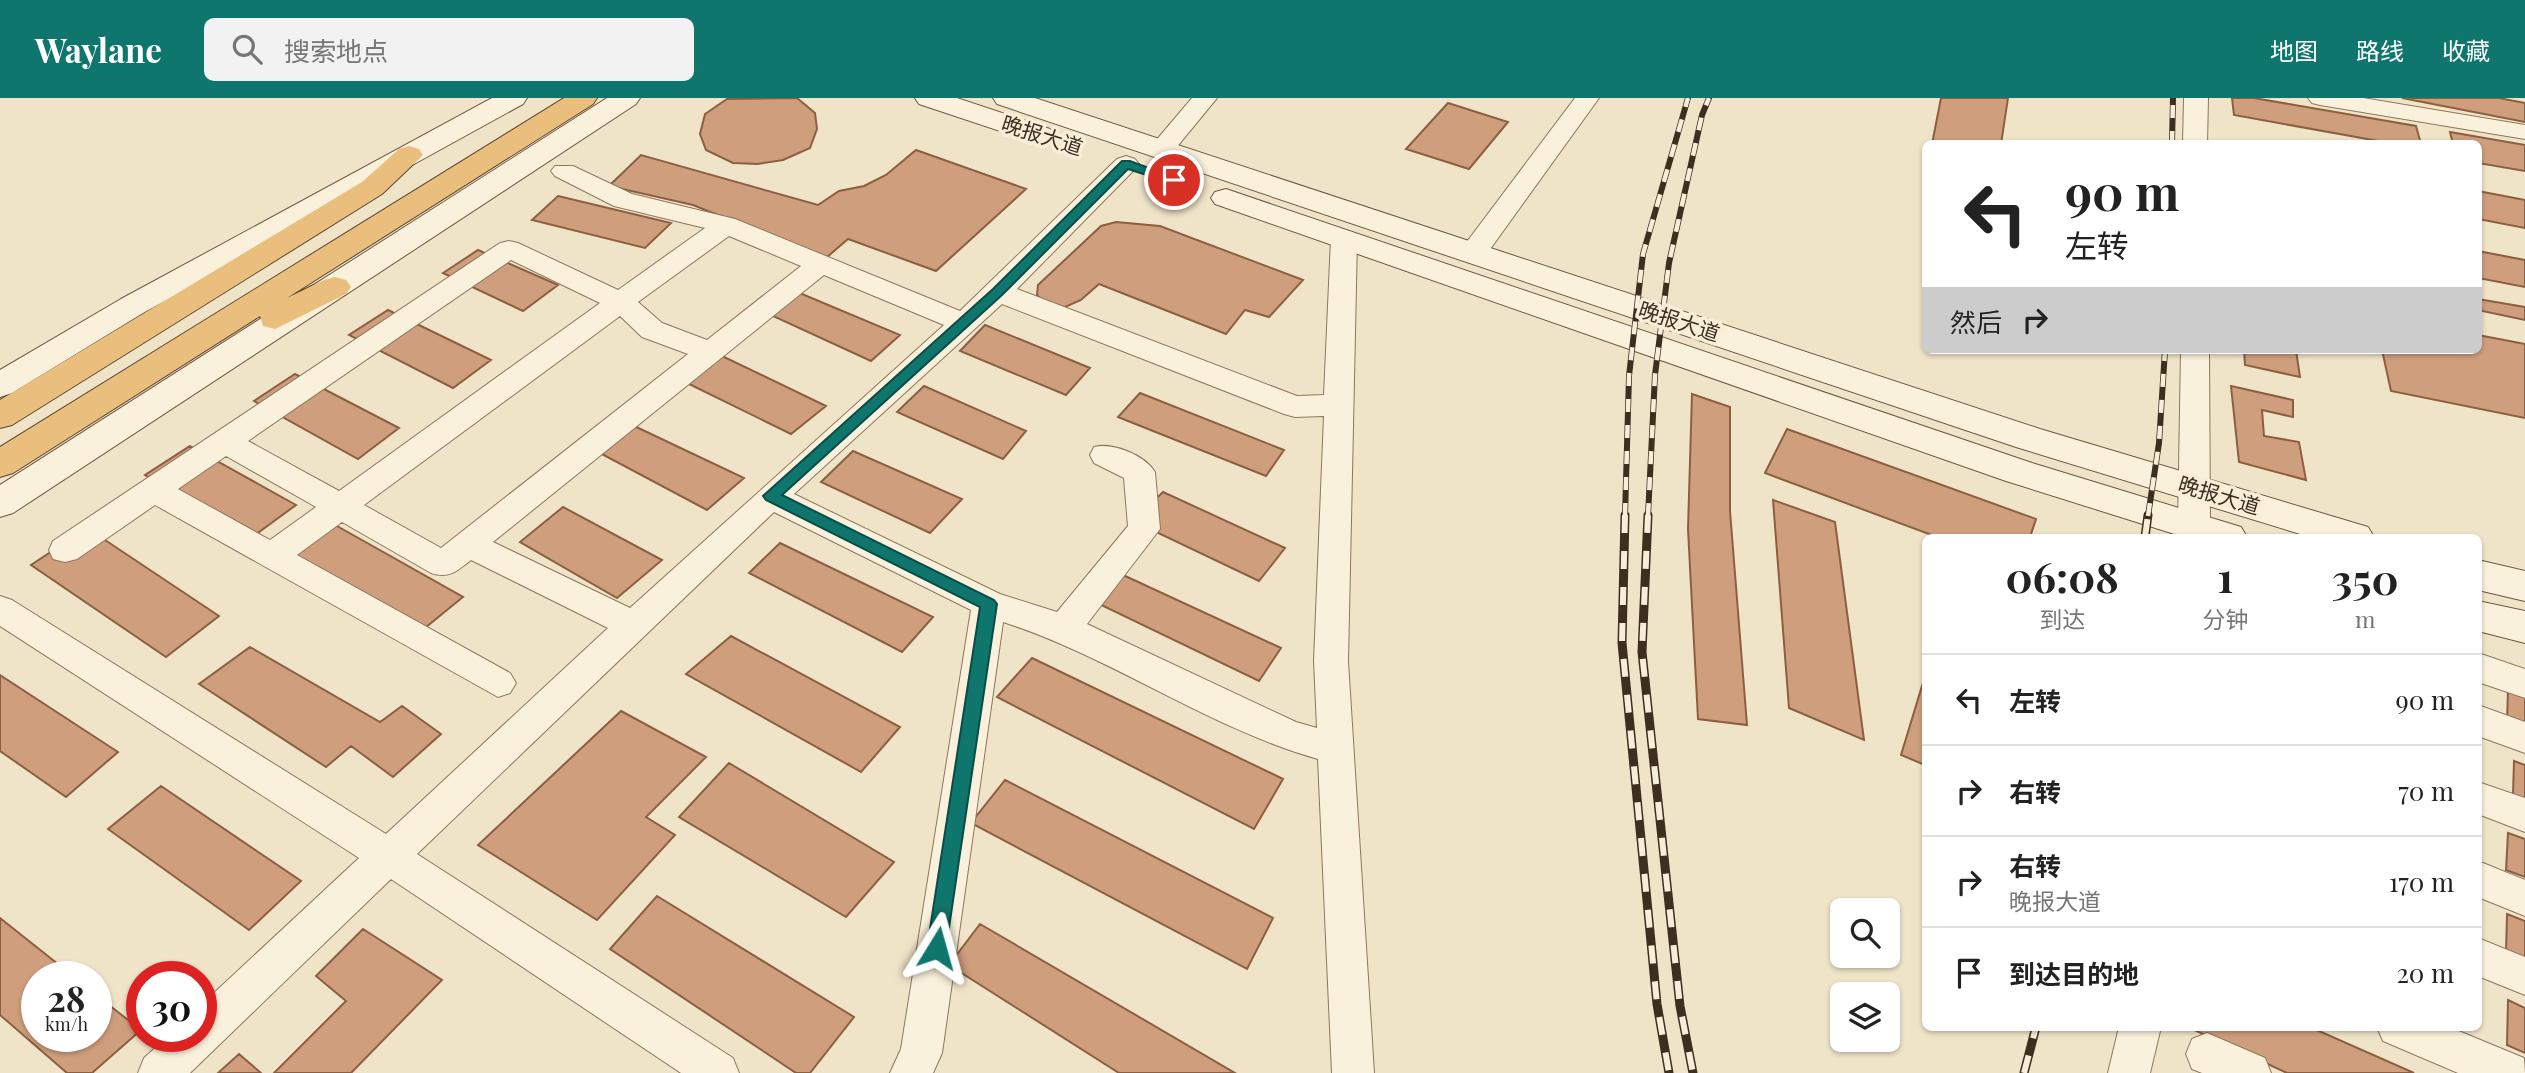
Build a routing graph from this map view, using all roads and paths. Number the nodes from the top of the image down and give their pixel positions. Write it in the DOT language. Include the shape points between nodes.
graph roads {
  1 [pos="513,98"];
  2 [pos="553,98"];
  3 [pos="583,98"];
  4 [pos="625,98"];
  5 [pos="929,98"];
  6 [pos="1007,98"];
  7 [pos="1205,98"];
  8 [pos="1587,98"];
  9 [pos="2196,98"];
  10 [pos="2320,98"];
  11 [pos="2525,132"];
  12 [pos="2195,140"];
  13 [pos="1161,149"];
  14 [pos="409,155"];
  15 [pos="1126,164"];
  16 [pos="564,172"];
  17 [pos="726,225"];
  18 [pos="1344,239"];
  19 [pos="1473,253"];
  20 [pos="820,265"];
  21 [pos="335,287"];
  22 [pos="998,292"];
  23 [pos="621,302"];
  24 [pos="962,322"];
  25 [pos="711,352"];
  26 [pos="2195,354"];
  27 [pos="0,385"];
  28 [pos="1339,405"];
  29 [pos="0,416"];
  30 [pos="0,440"];
  31 [pos="225,442"];
  32 [pos="1105,456"];
  33 [pos="0,464"];
  34 [pos="0,483"];
  35 [pos="2196,488"];
  36 [pos="154,490"];
  37 [pos="771,496"];
  38 [pos="0,503"];
  39 [pos="342,505"];
  40 [pos="2197,532"];
  41 [pos="2345,534"];
  42 [pos="469,544"];
  43 [pos="65,551"];
  44 [pos="272,556"];
  45 [pos="2482,576"];
  46 [pos="2525,586"];
  47 [pos="989,604"];
  48 [pos="0,609"];
  49 [pos="2482,617"];
  50 [pos="635,626"];
  51 [pos="2525,627"];
  52 [pos="1064,628"];
  53 [pos="2482,668"];
  54 [pos="498,683"];
  55 [pos="2525,684"];
  56 [pos="2482,722"];
  57 [pos="2525,738"];
  58 [pos="1335,748"];
  59 [pos="2482,799"];
  60 [pos="2525,815"];
  61 [pos="388,856"];
  62 [pos="2482,881"];
  63 [pos="2525,898"];
  64 [pos="2482,959"];
  65 [pos="2525,976"];
  66 [pos="217,1019"];
  67 [pos="2139,1031"];
  68 [pos="2408,1031"];
  69 [pos="182,1052"];
  70 [pos="2207,1054"];
  71 [pos="159,1073"];
  72 [pos="718,1073"];
  73 [pos="911,1073"];
  74 [pos="1353,1073"];
  75 [pos="2129,1073"];
  76 [pos="2250,1073"];
  77 [pos="2509,1073"];
  1 -- 14 [label="main road"];
  2 -- 30 [label="highway"];
  3 -- 33 [label="highway"];
  4 -- 21 [label="main road"];
  5 -- 15 [label="main road, 晚报大道"];
  6 -- 13 [label="main road, 晚报大道"];
  7 -- 13 [label="street"];
  8 -- 19 [label="street"];
  9 -- 12 [label="street"];
  10 -- 11 [label="street"];
  13 -- 19 [label="main road, 晚报大道"];
  14 -- 27 [label="main road" via="132,306"];
  14 -- 29 [label="highway" via="372,188"];
  15 -- 18 [label="main road, 晚报大道"];
  15 -- 22 [label="street"];
  16 -- 17 [label="street" via="623,200"];
  17 -- 20 [label="street"];
  17 -- 23 [label="street"];
  18 -- 28 [label="street"];
  18 -- 40 [label="main road, 晚报大道"];
  19 -- 35 [label="main road, 晚报大道" via="2028,438"];
  20 -- 24 [label="street"];
  20 -- 25 [label="street"];
  21 -- 34 [label="highway" via="188,364"];
  21 -- 38 [label="main road"];
  22 -- 24 [label="street"];
  22 -- 28 [label="street" via="1296,407"];
  23 -- 25 [label="street" via="652,330"];
  23 -- 31 [label="street" via="509,249"];
  23 -- 39 [label="street"];
  24 -- 37 [label="street"];
  25 -- 42 [label="street"];
  26 -- 35 [label="street"];
  28 -- 58 [label="street" via="1331,661"];
  31 -- 36 [label="street"];
  31 -- 39 [label="street"];
  32 -- 52 [label="street" via="1139,472 1144,529"];
  35 -- 40 [label="street"];
  35 -- 41 [label="main road, 晚报大道"];
  36 -- 43 [label="street"];
  36 -- 44 [label="street"];
  37 -- 47 [label="street"];
  37 -- 50 [label="street"];
  39 -- 42 [label="street" via="443,564"];
  39 -- 44 [label="street"];
  42 -- 50 [label="street"];
  44 -- 54 [label="street"];
  45 -- 46 [label="main road"];
  47 -- 52 [label="street"];
  47 -- 73 [label="street" via="920,1054"];
  48 -- 61 [label="street"];
  49 -- 51 [label="main road"];
  50 -- 61 [label="street"];
  52 -- 58 [label="street" via="1289,735"];
  53 -- 55 [label="street"];
  56 -- 57 [label="street"];
  58 -- 74 [label="street"];
  59 -- 60 [label="street"];
  61 -- 66 [label="street"];
  61 -- 72 [label="street"];
  62 -- 63 [label="street"];
  64 -- 65 [label="street"];
  67 -- 75 [label="street"];
  68 -- 77 [label="street"];
  69 -- 71 [label="street"];
  70 -- 76 [label="street"];
}
